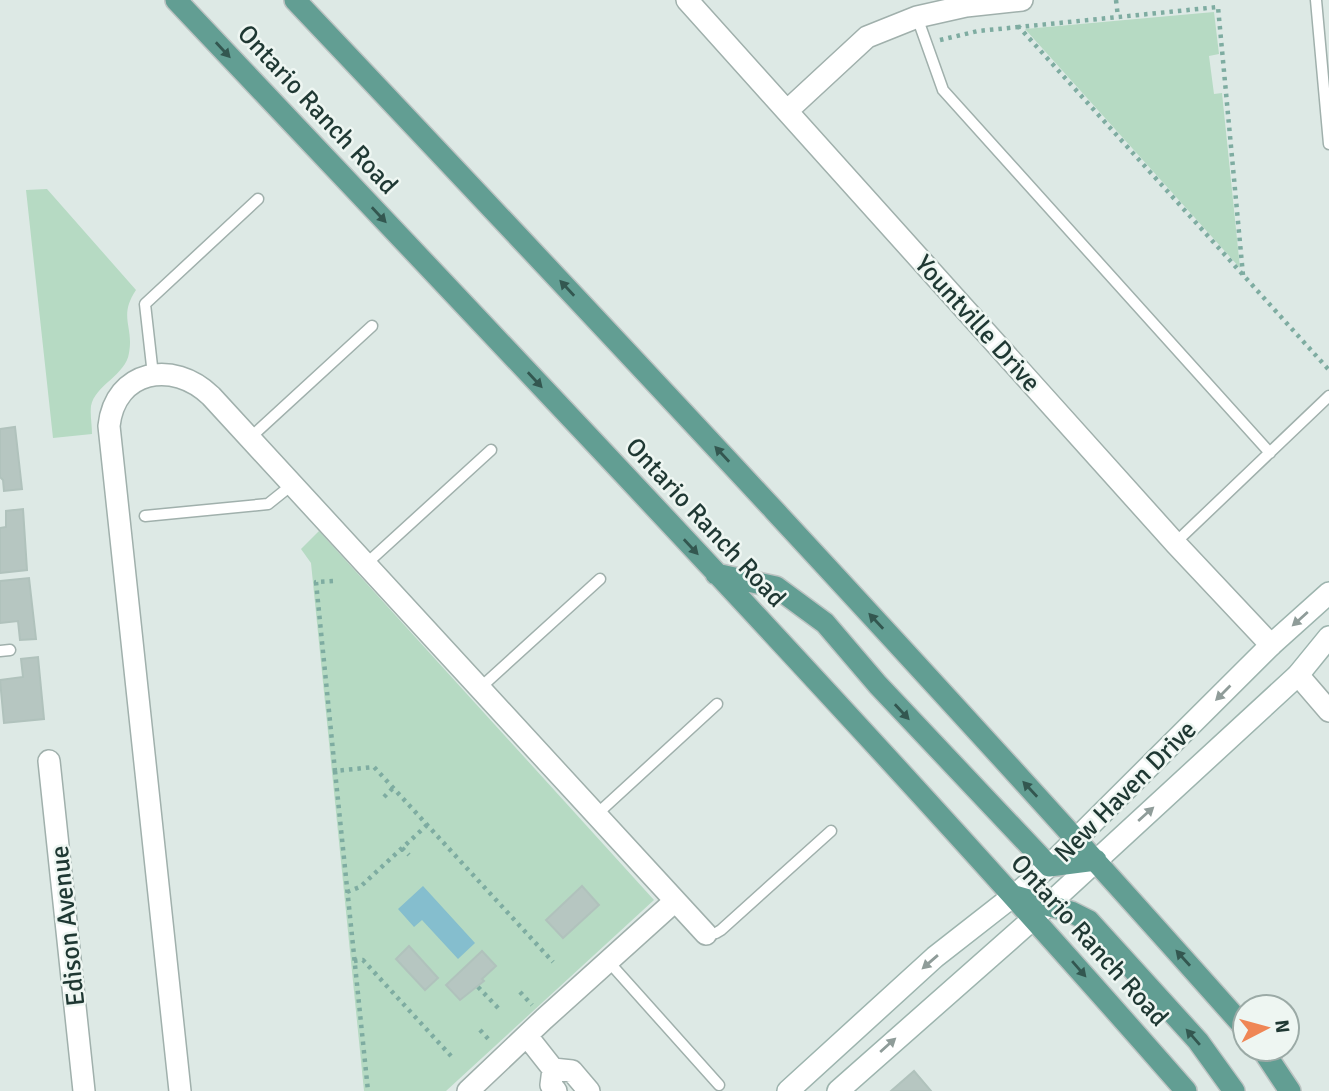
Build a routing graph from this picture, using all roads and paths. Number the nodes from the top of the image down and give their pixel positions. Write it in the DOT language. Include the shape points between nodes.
graph roads {
  1 [pos="176,0"];
  2 [pos="295,0"];
  3 [pos="687,0"];
  4 [pos="1022,0"];
  5 [pos="1116,0"];
  6 [pos="1317,0"];
  7 [pos="917,17"];
  8 [pos="1118,17"];
  9 [pos="1019,27"];
  10 [pos="927,44"];
  11 [pos="787,111"];
  12 [pos="1329,144"];
  13 [pos="258,199"];
  14 [pos="1243,275"];
  15 [pos="372,326"];
  16 [pos="1329,370"];
  17 [pos="153,375"];
  18 [pos="1329,396"];
  19 [pos="250,438"];
  20 [pos="491,450"];
  21 [pos="1270,453"];
  22 [pos="293,484"];
  23 [pos="145,516"];
  24 [pos="1175,543"];
  25 [pos="366,564"];
  26 [pos="716,574"];
  27 [pos="600,579"];
  28 [pos="333,581"];
  29 [pos="1329,593"];
  30 [pos="1329,637"];
  31 [pos="1271,645"];
  32 [pos="1298,675"];
  33 [pos="480,688"];
  34 [pos="717,704"];
  35 [pos="1329,711"];
  36 [pos="49,761"];
  37 [pos="335,771"];
  38 [pos="393,788"];
  39 [pos="384,797"];
  40 [pos="597,814"];
  41 [pos="427,825"];
  42 [pos="831,831"];
  43 [pos="1077,839"];
  44 [pos="402,848"];
  45 [pos="409,855"];
  46 [pos="1096,860"];
  47 [pos="1049,866"];
  48 [pos="347,892"];
  49 [pos="1014,896"];
  50 [pos="675,901"];
  51 [pos="1041,911"];
  52 [pos="706,934"];
  53 [pos="355,961"];
  54 [pos="608,961"];
  55 [pos="553,962"];
  56 [pos="478,987"];
  57 [pos="501,1011"];
  58 [pos="1231,1012"];
  59 [pos="527,1036"];
  60 [pos="451,1056"];
  61 [pos="1271,1063"];
  62 [pos="553,1069"];
  63 [pos="719,1085"];
  64 [pos="84,1091"];
  65 [pos="180,1091"];
  66 [pos="368,1091"];
  67 [pos="468,1091"];
  68 [pos="556,1091"];
  69 [pos="589,1091"];
  70 [pos="788,1091"];
  71 [pos="838,1091"];
  72 [pos="1186,1091"];
  73 [pos="1234,1091"];
  74 [pos="1290,1091"];
  1 -- 26 [label="main road, Ontario Ranch Road, one-way"];
  43 -- 2 [label="main road, one-way" via="642,367"];
  3 -- 11 [label="street, Yountville Drive"];
  4 -- 7 [label="street"];
  5 -- 8 [label="path"];
  6 -- 12 [label="lane"];
  7 -- 10 [label="lane"];
  7 -- 11 [label="street" via="867,37"];
  8 -- 9 [label="path"];
  8 -- 14 [label="path" via="1218,7"];
  9 -- 10 [label="path" via="978,31"];
  9 -- 14 [label="path"];
  10 -- 21 [label="lane" via="943,90"];
  11 -- 24 [label="street, Yountville Drive"];
  13 -- 17 [label="lane" via="145,304"];
  14 -- 16 [label="path"];
  15 -- 19 [label="lane"];
  17 -- 19 [label="street" via="163,372 195,383"];
  17 -- 65 [label="street" via="131,385 114,402 110,438"];
  18 -- 21 [label="lane"];
  19 -- 22 [label="street"];
  20 -- 25 [label="lane"];
  21 -- 24 [label="lane"];
  22 -- 23 [label="lane" via="268,504"];
  22 -- 25 [label="street"];
  24 -- 31 [label="street, Yountville Drive"];
  25 -- 33 [label="street"];
  26 -- 47 [label="main road, one-way" via="776,587 825,622 877,685"];
  26 -- 49 [label="main road, Ontario Ranch Road"];
  27 -- 33 [label="lane"];
  28 -- 37 [label="path" via="316,582"];
  29 -- 31 [label="street, New Haven Drive, one-way"];
  30 -- 32 [label="street, New Haven Drive"];
  31 -- 43 [label="street, New Haven Drive, one-way"];
  32 -- 35 [label="street"];
  46 -- 32 [label="street, New Haven Drive, one-way"];
  33 -- 40 [label="street"];
  34 -- 40 [label="lane"];
  36 -- 64 [label="street, Edison Avenue"];
  37 -- 38 [label="path" via="374,766"];
  37 -- 48 [label="path"];
  38 -- 39 [label="path"];
  38 -- 41 [label="path"];
  40 -- 50 [label="street"];
  41 -- 44 [label="path"];
  41 -- 55 [label="path"];
  42 -- 52 [label="lane" via="721,930"];
  43 -- 46 [label="main road"];
  43 -- 47 [label="street, New Haven Drive"];
  44 -- 45 [label="path"];
  44 -- 48 [label="path" via="360,887"];
  46 -- 47 [label="main road"];
  46 -- 51 [label="street, New Haven Drive"];
  58 -- 46 [label="main road, one-way"];
  47 -- 49 [label="street, New Haven Drive"];
  48 -- 53 [label="path"];
  49 -- 51 [label="main road"];
  49 -- 70 [label="street, New Haven Drive, one-way" via="935,957"];
  50 -- 52 [label="street"];
  50 -- 54 [label="street"];
  71 -- 51 [label="street, New Haven Drive, one-way"];
  51 -- 72 [label="main road, Ontario Ranch Road, one-way"];
  73 -- 51 [label="main road, one-way" via="1198,1041 1089,921"];
  53 -- 60 [label="path" via="363,960"];
  53 -- 66 [label="path"];
  54 -- 59 [label="street"];
  54 -- 63 [label="lane"];
  56 -- 57 [label="path"];
  59 -- 62 [label="street"];
  59 -- 67 [label="street"];
  61 -- 74 [label="main road"];
  62 -- 68 [label="street" via="551,1086"];
  62 -- 69 [label="street" via="572,1071"];
}
